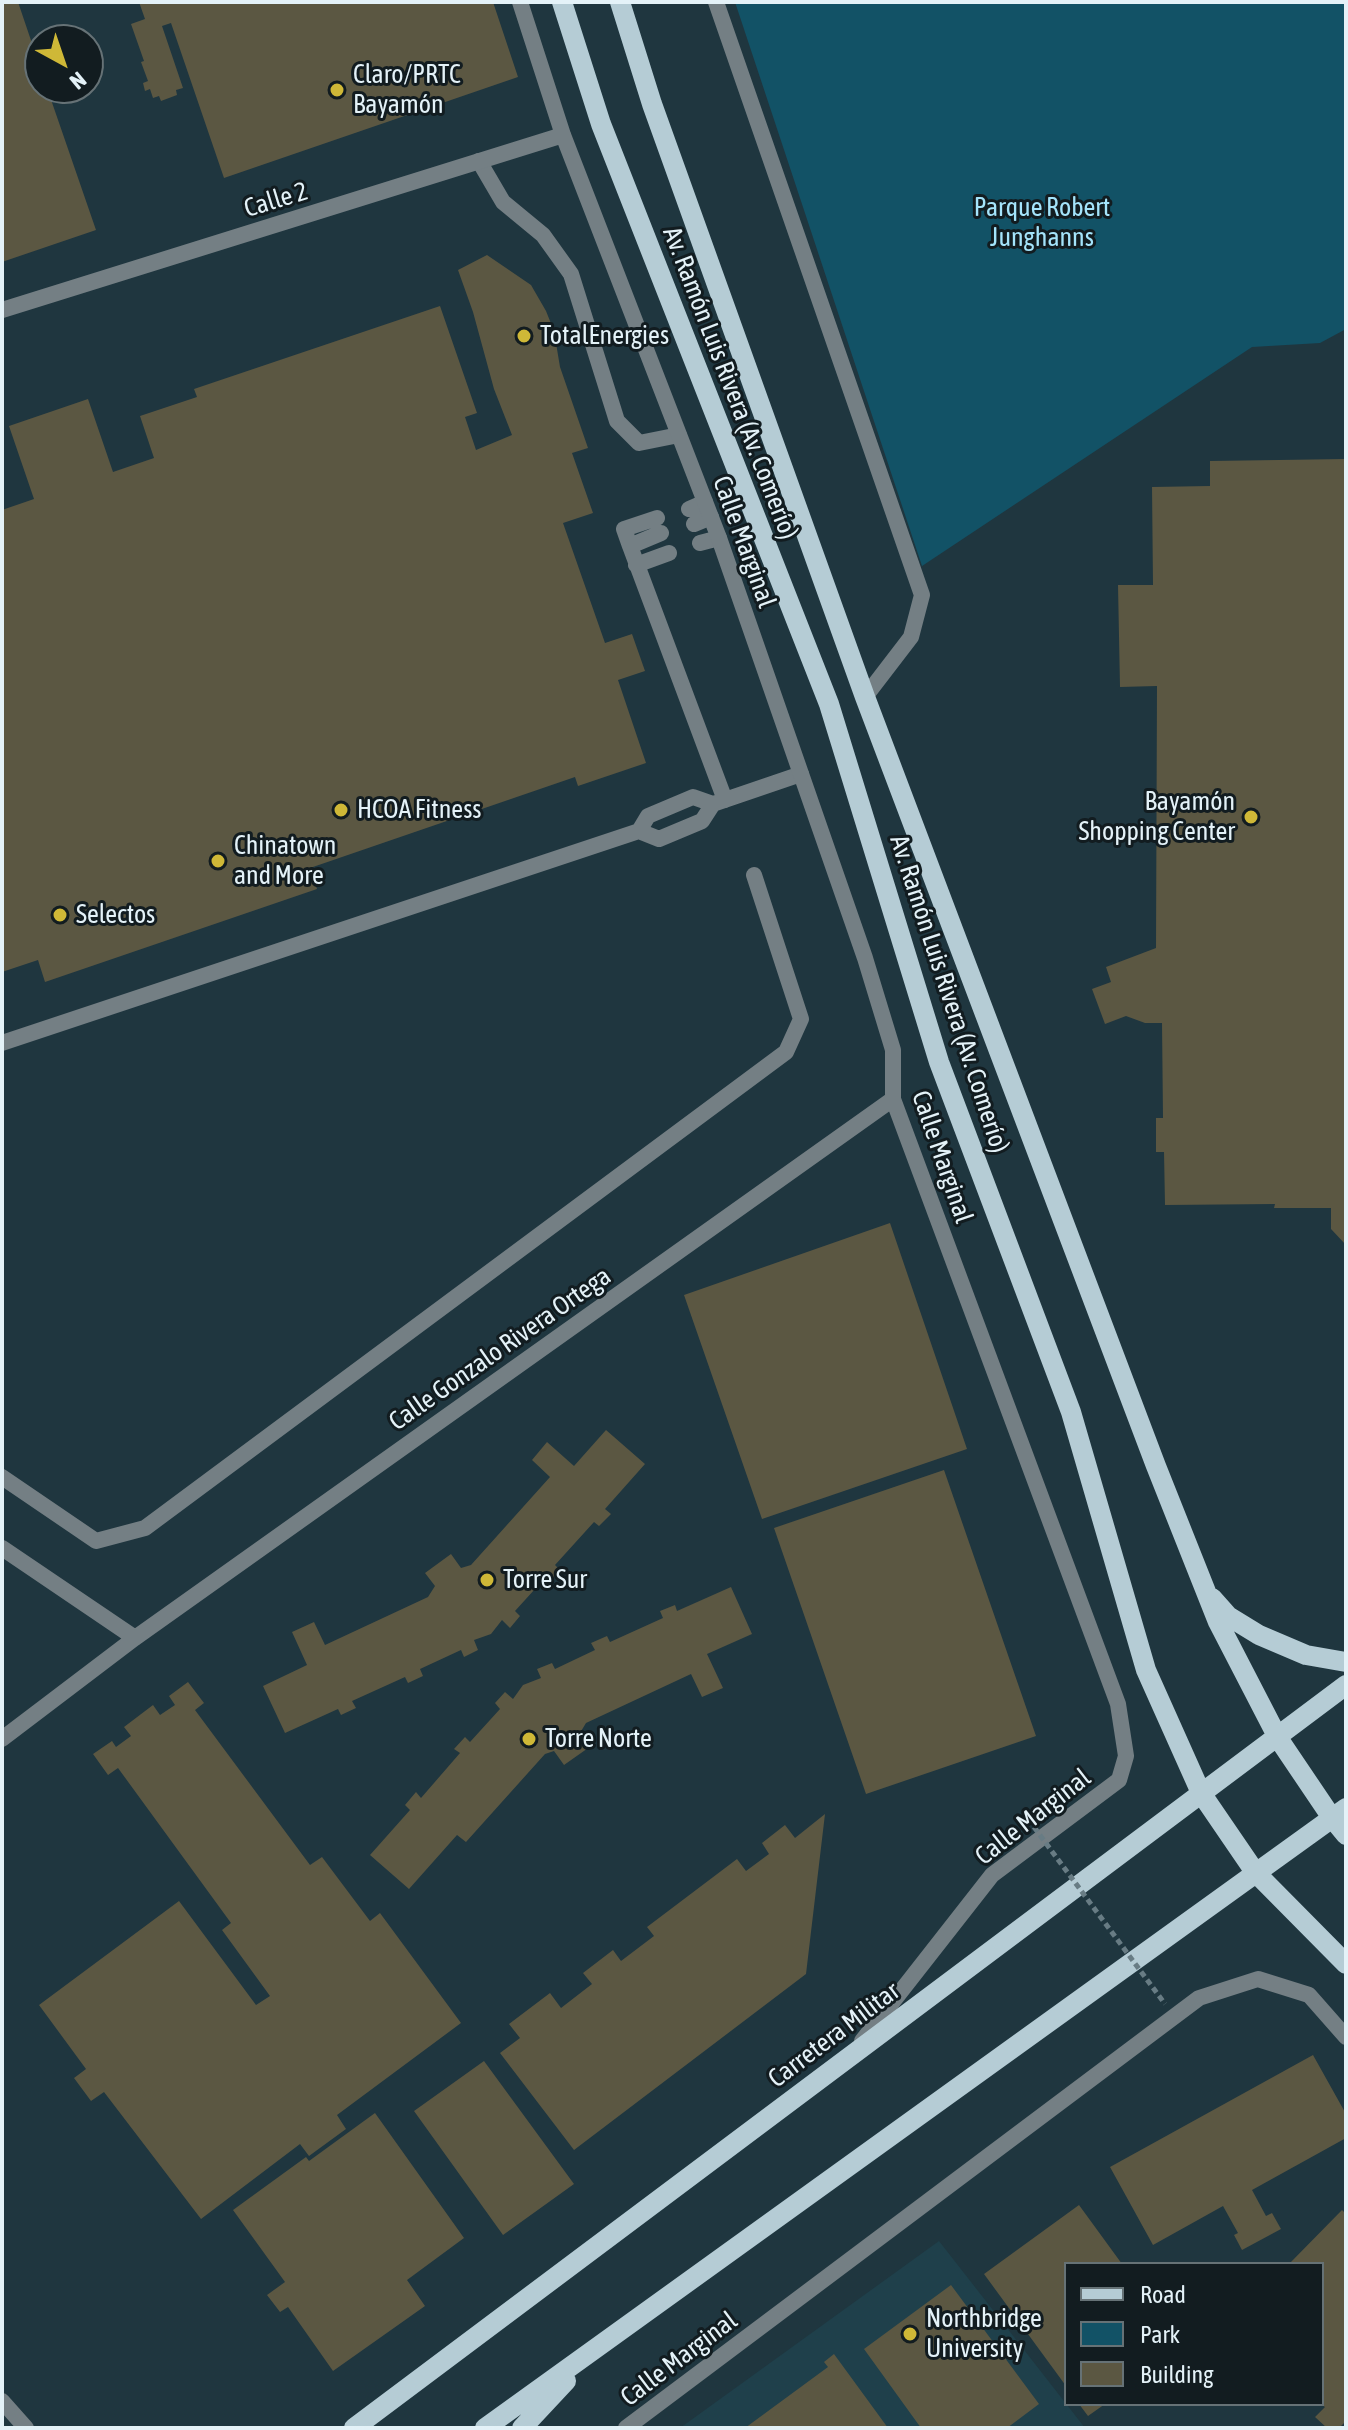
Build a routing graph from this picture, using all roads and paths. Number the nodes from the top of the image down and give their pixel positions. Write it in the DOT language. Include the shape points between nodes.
graph roads {
  1 [pos="520,2"];
  2 [pos="562,2"];
  3 [pos="620,2"];
  4 [pos="716,2"];
  5 [pos="563,135"];
  6 [pos="479,161"];
  7 [pos="2,310"];
  8 [pos="679,435"];
  9 [pos="708,510"];
  10 [pos="691,516"];
  11 [pos="659,526"];
  12 [pos="719,538"];
  13 [pos="700,543"];
  14 [pos="669,553"];
  15 [pos="636,565"];
  16 [pos="865,697"];
  17 [pos="801,774"];
  18 [pos="719,802"];
  19 [pos="639,831"];
  20 [pos="754,875"];
  21 [pos="2,1043"];
  22 [pos="893,1099"];
  23 [pos="2,1477"];
  24 [pos="2,1548"];
  25 [pos="1206,1593"];
  26 [pos="135,1638"];
  27 [pos="1346,1662"];
  28 [pos="1346,1685"];
  29 [pos="1278,1738"];
  30 [pos="2,1739"];
  31 [pos="1201,1793"];
  32 [pos="1339,1813"];
  33 [pos="1028,1819"];
  34 [pos="1346,1835"];
  35 [pos="1255,1872"];
  36 [pos="1346,1964"];
  37 [pos="1165,2004"];
  38 [pos="1346,2037"];
  39 [pos="851,2055"];
  40 [pos="596,2349"];
  41 [pos="2,2401"];
  42 [pos="26,2428"];
  43 [pos="354,2428"];
  44 [pos="485,2428"];
  45 [pos="522,2428"];
  46 [pos="626,2428"];
  1 -- 5 [label="street, Calle Marginal"];
  2 -- 31 [label="main road, Av. Ramón Luis Rivera (Av. Comerío)" via="601,124 829,704 939,1062 1071,1412 1146,1670"];
  3 -- 16 [label="main road, Av. Ramón Luis Rivera (Av. Comerío)"];
  4 -- 16 [label="street" via="922,595 911,637"];
  5 -- 6 [label="street, Calle 2"];
  5 -- 8 [label="street, Calle Marginal"];
  6 -- 7 [label="street, Calle 2"];
  6 -- 8 [label="street" via="503,202 543,235 571,274 617,421 639,443"];
  8 -- 9 [label="street, Calle Marginal"];
  9 -- 10 [label="street"];
  9 -- 12 [label="street, Calle Marginal"];
  11 -- 15 [label="street" via="630,546"];
  12 -- 13 [label="street"];
  12 -- 17 [label="street, Calle Marginal"];
  14 -- 15 [label="street"];
  15 -- 18 [label="street"];
  16 -- 25 [label="main road, Av. Ramón Luis Rivera (Av. Comerío)"];
  17 -- 18 [label="street"];
  17 -- 22 [label="street, Calle Marginal" via="893,1050"];
  18 -- 19 [label="street" via="693,797 648,816"];
  18 -- 19 [label="street" via="702,821 659,839"];
  19 -- 21 [label="street"];
  20 -- 23 [label="street" via="801,1019 786,1052 145,1528 96,1541"];
  22 -- 26 [label="street, Calle Gonzalo Rivera Ortega"];
  22 -- 39 [label="street, Calle Marginal" via="1118,1704 1126,1756 1119,1780 992,1875"];
  24 -- 26 [label="street"];
  25 -- 27 [label="main road" via="1228,1616 1259,1635 1306,1655"];
  25 -- 29 [label="main road, Av. Ramón Luis Rivera (Av. Comerío)"];
  26 -- 30 [label="street, Calle Gonzalo Rivera Ortega"];
  28 -- 29 [label="main road, Carretera Militar"];
  29 -- 31 [label="main road, Carretera Militar"];
  29 -- 32 [label="main road, Av. Ramón Luis Rivera (Av. Comerío)"];
  31 -- 35 [label="main road, Av. Ramón Luis Rivera (Av. Comerío)"];
  31 -- 39 [label="main road, Carretera Militar"];
  32 -- 34 [label="main road, Av. Ramón Luis Rivera (Av. Comerío)"];
  32 -- 35 [label="main road"];
  33 -- 37 [label="path, bridge"];
  35 -- 36 [label="main road, Av. Ramón Luis Rivera (Av. Comerío)"];
  35 -- 40 [label="main road"];
  38 -- 46 [label="street, Calle Marginal" via="1309,1995 1258,1979 1199,1998"];
  39 -- 43 [label="main road, Carretera Militar"];
  40 -- 44 [label="main road"];
  40 -- 45 [label="main road"];
  41 -- 42 [label="street"];
}
